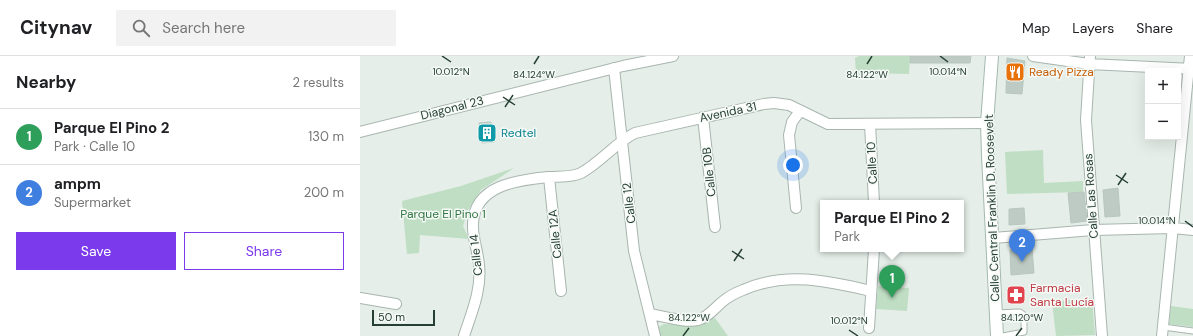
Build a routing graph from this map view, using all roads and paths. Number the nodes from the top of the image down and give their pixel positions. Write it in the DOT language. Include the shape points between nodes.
graph roads {
  1 [pos="673,56"];
  2 [pos="992,56"];
  3 [pos="1034,56"];
  4 [pos="1190,56"];
  5 [pos="1090,60"];
  6 [pos="620,63"];
  7 [pos="1191,70"];
  8 [pos="800,111"];
  9 [pos="703,117"];
  10 [pos="988,123"];
  11 [pos="870,124"];
  12 [pos="360,132"];
  13 [pos="621,140"];
  14 [pos="548,177"];
  15 [pos="484,198"];
  16 [pos="874,200"];
  17 [pos="796,208"];
  18 [pos="715,227"];
  19 [pos="1173,228"];
  20 [pos="1093,230"];
  21 [pos="1193,230"];
  22 [pos="993,238"];
  23 [pos="874,252"];
  24 [pos="562,291"];
  25 [pos="871,291"];
  26 [pos="360,298"];
  27 [pos="396,304"];
  28 [pos="996,313"];
  29 [pos="650,314"];
  30 [pos="869,328"];
  31 [pos="1162,331"];
  32 [pos="1193,331"];
  33 [pos="464,336"];
  34 [pos="655,336"];
  35 [pos="997,336"];
  36 [pos="1003,336"];
  37 [pos="1102,336"];
  1 -- 6 [label="street, Diagonal 23"];
  2 -- 10 [label="main road, Calle Central Franklin D. Roosevelt"];
  3 -- 5 [label="street"];
  4 -- 7 [label="street"];
  5 -- 7 [label="street"];
  5 -- 20 [label="street, Calle Las Rosas" via="1086,120"];
  6 -- 12 [label="street, Diagonal 23"];
  6 -- 13 [label="street, Calle 12"];
  7 -- 19 [label="street"];
  8 -- 9 [label="street, Avenida 31" via="774,103"];
  8 -- 11 [label="street, Avenida 31" via="828,124"];
  8 -- 17 [label="street" via="792,122 789,135"];
  9 -- 13 [label="street, Avenida 31" via="635,133"];
  9 -- 18 [label="street, Calle 10B"];
  10 -- 11 [label="street, Avenida 31"];
  10 -- 22 [label="main road, Calle Central Franklin D. Roosevelt"];
  11 -- 16 [label="street, Calle 10"];
  13 -- 14 [label="street, Avenida 31" via="580,173"];
  13 -- 29 [label="street, Calle 12" via="634,251"];
  14 -- 15 [label="street, Avenida 31" via="499,186"];
  14 -- 24 [label="street, Calle 12A"];
  15 -- 33 [label="street, Calle 14" via="473,223 480,266 479,283"];
  19 -- 20 [label="street"];
  19 -- 21 [label="street"];
  19 -- 31 [label="street"];
  20 -- 22 [label="street"];
  20 -- 37 [label="street, Calle Las Rosas"];
  22 -- 28 [label="main road, Calle Central Franklin D. Roosevelt"];
  23 -- 25 [label="street"];
  25 -- 29 [label="street" via="827,280 792,279 744,289 731,295 698,320"];
  25 -- 30 [label="street"];
  26 -- 27 [label="street"];
  28 -- 35 [label="main road, Calle Central Franklin D. Roosevelt"];
  28 -- 36 [label="lane" via="1020,312 1024,315 1024,332"];
  29 -- 34 [label="street, Calle 12"];
  31 -- 32 [label="lane"];
}
